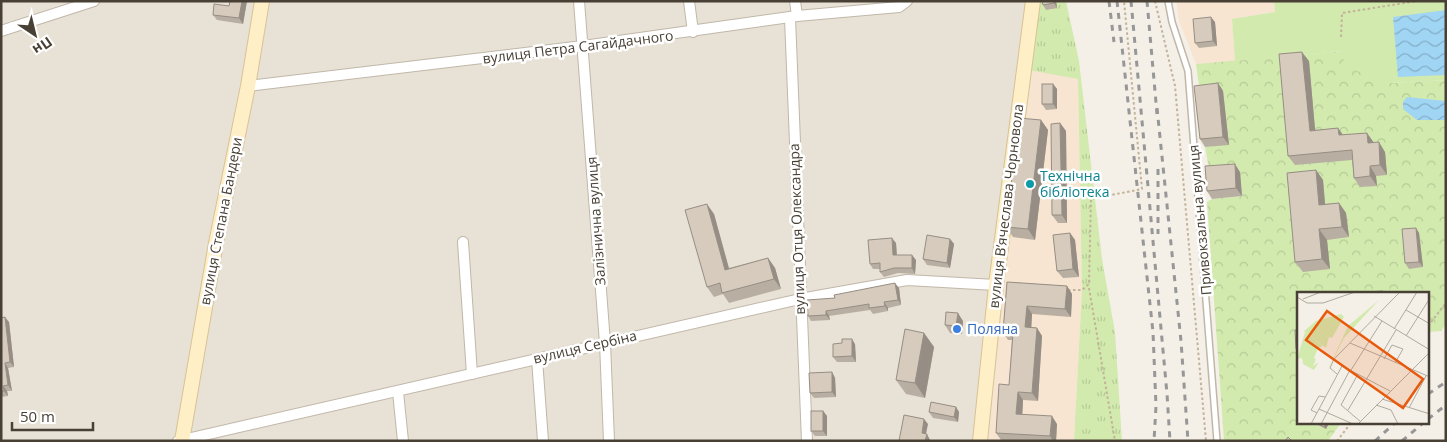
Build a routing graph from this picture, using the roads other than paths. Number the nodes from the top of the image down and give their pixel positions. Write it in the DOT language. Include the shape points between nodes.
graph roads {
  1 [pos="94,1"];
  2 [pos="262,1"];
  3 [pos="579,1"];
  4 [pos="689,1"];
  5 [pos="796,1"];
  6 [pos="907,1"];
  7 [pos="1033,1"];
  8 [pos="1168,1"];
  9 [pos="793,17"];
  10 [pos="1,31"];
  11 [pos="693,32"];
  12 [pos="583,46"];
  13 [pos="248,86"];
  14 [pos="463,242"];
  15 [pos="996,285"];
  16 [pos="800,299"];
  17 [pos="605,343"];
  18 [pos="537,359"];
  19 [pos="472,374"];
  20 [pos="398,392"];
  21 [pos="181,440"];
  22 [pos="403,441"];
  23 [pos="543,441"];
  24 [pos="608,441"];
  25 [pos="807,441"];
  26 [pos="980,441"];
  27 [pos="1218,441"];
  1 -- 10 [label="street"];
  2 -- 13 [label="street, вулиця Степана Бандери"];
  3 -- 12 [label="street, Залізнична вулиця"];
  4 -- 11 [label="street"];
  5 -- 9 [label="street, вулиця Отця Олександра"];
  6 -- 9 [label="street, вулиця Петра Сагайдачного" via="899,7"];
  7 -- 15 [label="street, вулиця Вʼячеслава Чорновола"];
  8 -- 27 [label="lane, Привокзальна вулиця" via="1188,71"];
  9 -- 11 [label="street, вулиця Петра Сагайдачного"];
  9 -- 16 [label="street, вулиця Отця Олександра"];
  11 -- 12 [label="street, вулиця Петра Сагайдачного"];
  12 -- 13 [label="street, вулиця Петра Сагайдачного"];
  12 -- 17 [label="street, Залізнична вулиця"];
  13 -- 21 [label="street, вулиця Степана Бандери"];
  14 -- 19 [label="street"];
  15 -- 16 [label="street, вулиця Сербіна" via="906,280"];
  15 -- 26 [label="street, вулиця Вʼячеслава Чорновола"];
  16 -- 17 [label="street, вулиця Сербіна"];
  16 -- 25 [label="street, вулиця Отця Олександра"];
  17 -- 18 [label="street, вулиця Сербіна"];
  17 -- 24 [label="street, Залізнична вулиця"];
  18 -- 19 [label="street, вулиця Сербіна"];
  18 -- 23 [label="street"];
  19 -- 20 [label="street, вулиця Сербіна"];
  20 -- 21 [label="street, вулиця Сербіна"];
  20 -- 22 [label="street"];
}
